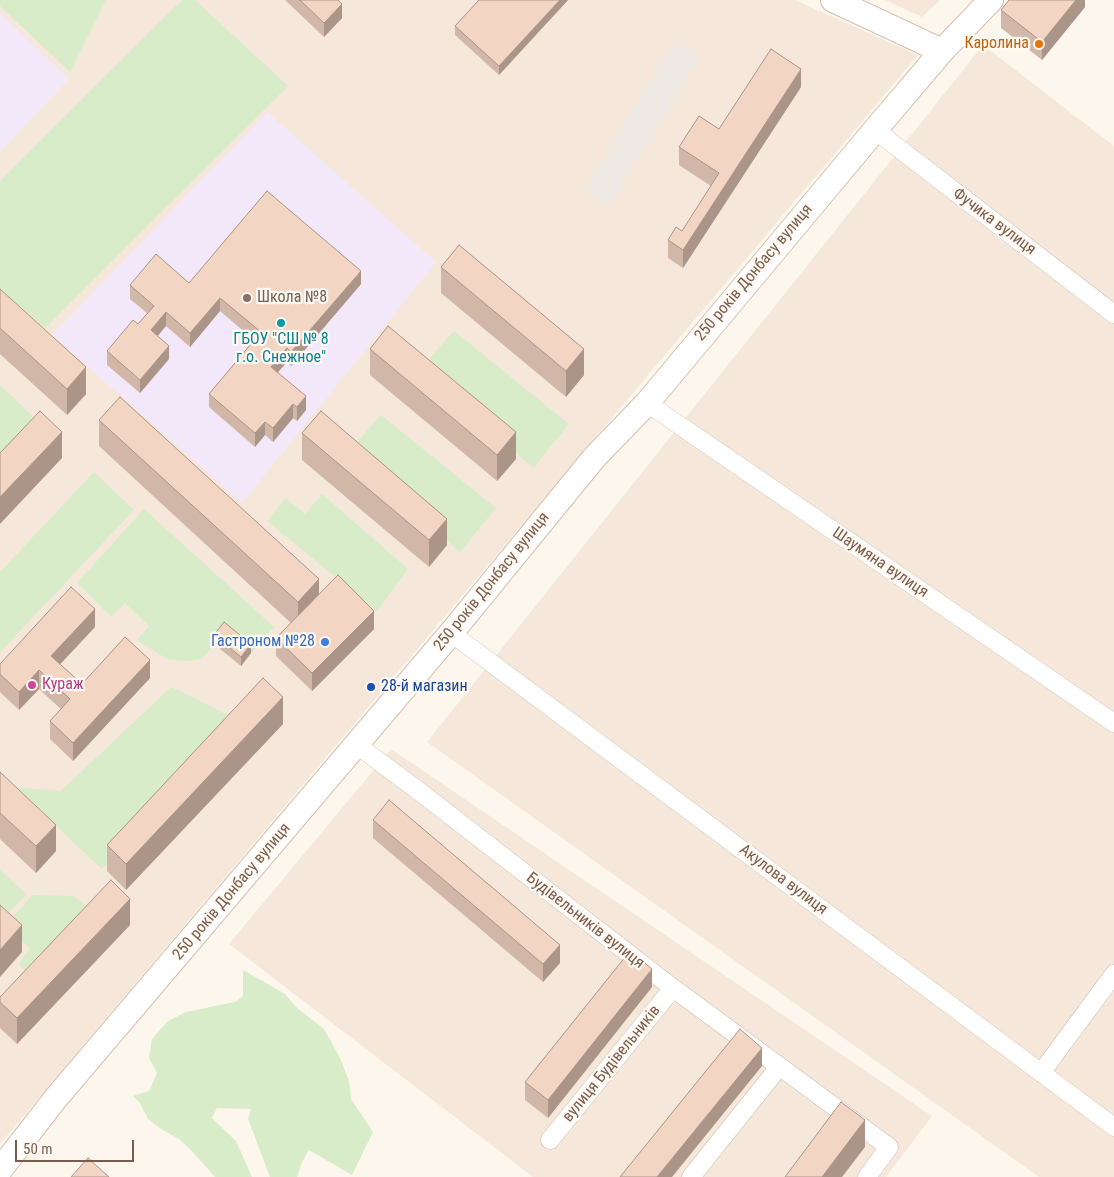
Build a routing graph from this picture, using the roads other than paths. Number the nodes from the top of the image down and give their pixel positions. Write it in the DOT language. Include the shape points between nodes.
graph roads {
  1 [pos="833,0"];
  2 [pos="991,0"];
  3 [pos="942,51"];
  4 [pos="875,130"];
  5 [pos="1114,314"];
  6 [pos="647,402"];
  7 [pos="451,633"];
  8 [pos="1114,723"];
  9 [pos="357,745"];
  10 [pos="1114,974"];
  11 [pos="673,988"];
  12 [pos="779,1067"];
  13 [pos="1041,1073"];
  14 [pos="1114,1127"];
  15 [pos="550,1140"];
  16 [pos="0,1170"];
  17 [pos="692,1177"];
  18 [pos="867,1177"];
  1 -- 3 [label="street"];
  2 -- 3 [label="street, 250 років Донбасу вулиця"];
  3 -- 4 [label="street, 250 років Донбасу вулиця"];
  4 -- 5 [label="street, Фучика вулиця"];
  4 -- 6 [label="street, 250 років Донбасу вулиця"];
  6 -- 7 [label="street, 250 років Донбасу вулиця" via="594,458"];
  6 -- 8 [label="street, Шаумяна вулиця"];
  7 -- 9 [label="street, 250 років Донбасу вулиця"];
  7 -- 13 [label="street, Акулова вулиця"];
  9 -- 11 [label="street, Будівельників вулиця"];
  9 -- 16 [label="street, 250 років Донбасу вулиця" via="56,1098"];
  10 -- 13 [label="street"];
  11 -- 12 [label="street, Будівельників вулиця"];
  11 -- 15 [label="street, вулиця Будівельників"];
  12 -- 17 [label="street"];
  12 -- 18 [label="street, Будівельників вулиця" via="889,1147"];
  13 -- 14 [label="street, Акулова вулиця"];
}
